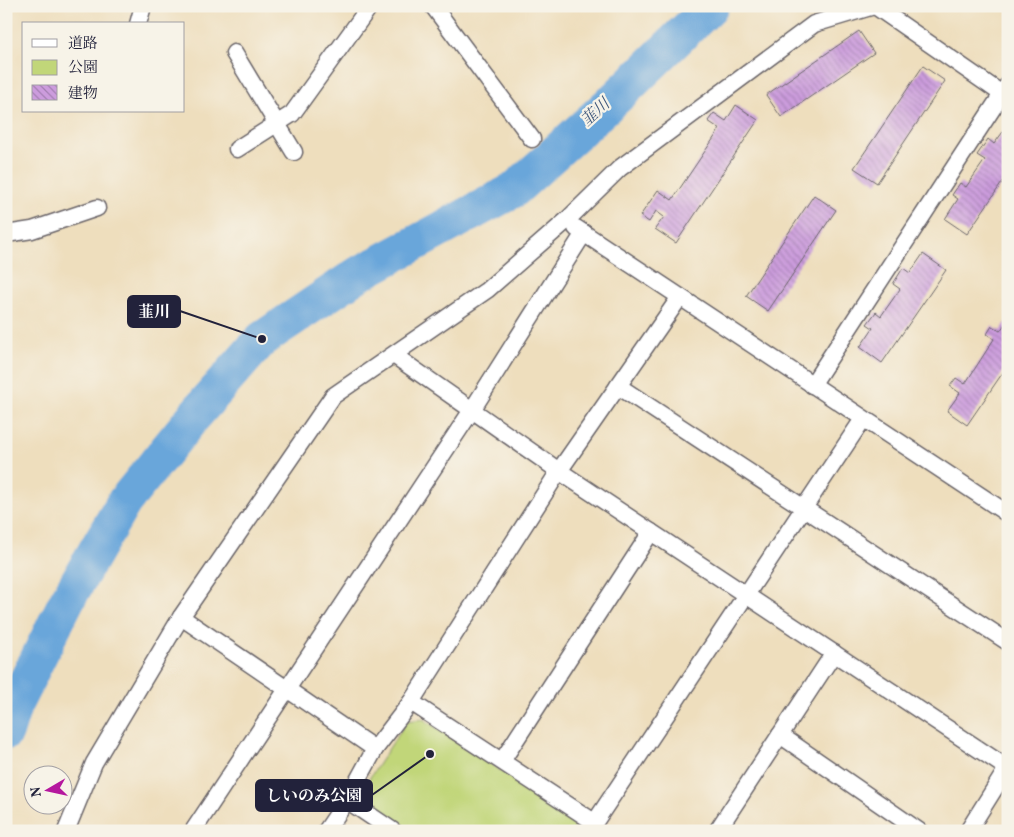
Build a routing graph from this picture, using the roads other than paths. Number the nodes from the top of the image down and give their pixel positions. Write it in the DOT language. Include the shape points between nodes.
graph roads {
  1 [pos="143,6"];
  2 [pos="370,6"];
  3 [pos="433,6"];
  4 [pos="874,6"];
  5 [pos="139,22"];
  6 [pos="234,53"];
  7 [pos="1006,92"];
  8 [pos="277,123"];
  9 [pos="532,139"];
  10 [pos="237,149"];
  11 [pos="294,152"];
  12 [pos="97,208"];
  13 [pos="566,221"];
  14 [pos="584,233"];
  15 [pos="6,234"];
  16 [pos="680,297"];
  17 [pos="394,356"];
  18 [pos="812,385"];
  19 [pos="618,386"];
  20 [pos="472,410"];
  21 [pos="864,419"];
  22 [pos="559,471"];
  23 [pos="804,508"];
  24 [pos="1008,514"];
  25 [pos="651,532"];
  26 [pos="746,595"];
  27 [pos="181,618"];
  28 [pos="1008,642"];
  29 [pos="834,653"];
  30 [pos="287,690"];
  31 [pos="411,702"];
  32 [pos="780,736"];
  33 [pos="375,748"];
  34 [pos="502,762"];
  35 [pos="1008,768"];
  36 [pos="347,800"];
  37 [pos="591,826"];
  38 [pos="725,828"];
  39 [pos="66,831"];
  40 [pos="193,831"];
  41 [pos="326,831"];
  42 [pos="393,831"];
  43 [pos="919,831"];
  44 [pos="968,831"];
  1 -- 5 [label="street"];
  2 -- 8 [label="street" via="292,114"];
  3 -- 9 [label="street"];
  4 -- 7 [label="street"];
  4 -- 13 [label="street" via="814,24 620,168"];
  6 -- 8 [label="street"];
  7 -- 18 [label="street"];
  8 -- 10 [label="street"];
  8 -- 11 [label="street"];
  12 -- 15 [label="street" via="32,230"];
  13 -- 14 [label="street"];
  13 -- 17 [label="street" via="487,290"];
  14 -- 16 [label="street"];
  14 -- 20 [label="street"];
  16 -- 18 [label="street"];
  16 -- 19 [label="street"];
  17 -- 20 [label="street"];
  17 -- 27 [label="street" via="333,396"];
  18 -- 21 [label="street"];
  19 -- 22 [label="street"];
  19 -- 23 [label="street"];
  20 -- 22 [label="street"];
  20 -- 30 [label="street"];
  21 -- 23 [label="street"];
  21 -- 24 [label="street"];
  22 -- 25 [label="street"];
  22 -- 31 [label="street"];
  23 -- 26 [label="street"];
  23 -- 28 [label="street"];
  25 -- 26 [label="street"];
  25 -- 34 [label="street"];
  26 -- 29 [label="street"];
  26 -- 37 [label="street"];
  27 -- 30 [label="street"];
  27 -- 39 [label="street" via="94,763"];
  29 -- 32 [label="street"];
  29 -- 35 [label="street"];
  30 -- 33 [label="street"];
  30 -- 40 [label="street"];
  31 -- 33 [label="street"];
  31 -- 34 [label="street"];
  32 -- 38 [label="street"];
  32 -- 43 [label="street"];
  33 -- 36 [label="street"];
  34 -- 37 [label="street"];
  35 -- 44 [label="street"];
  36 -- 41 [label="street"];
  36 -- 42 [label="street"];
}
